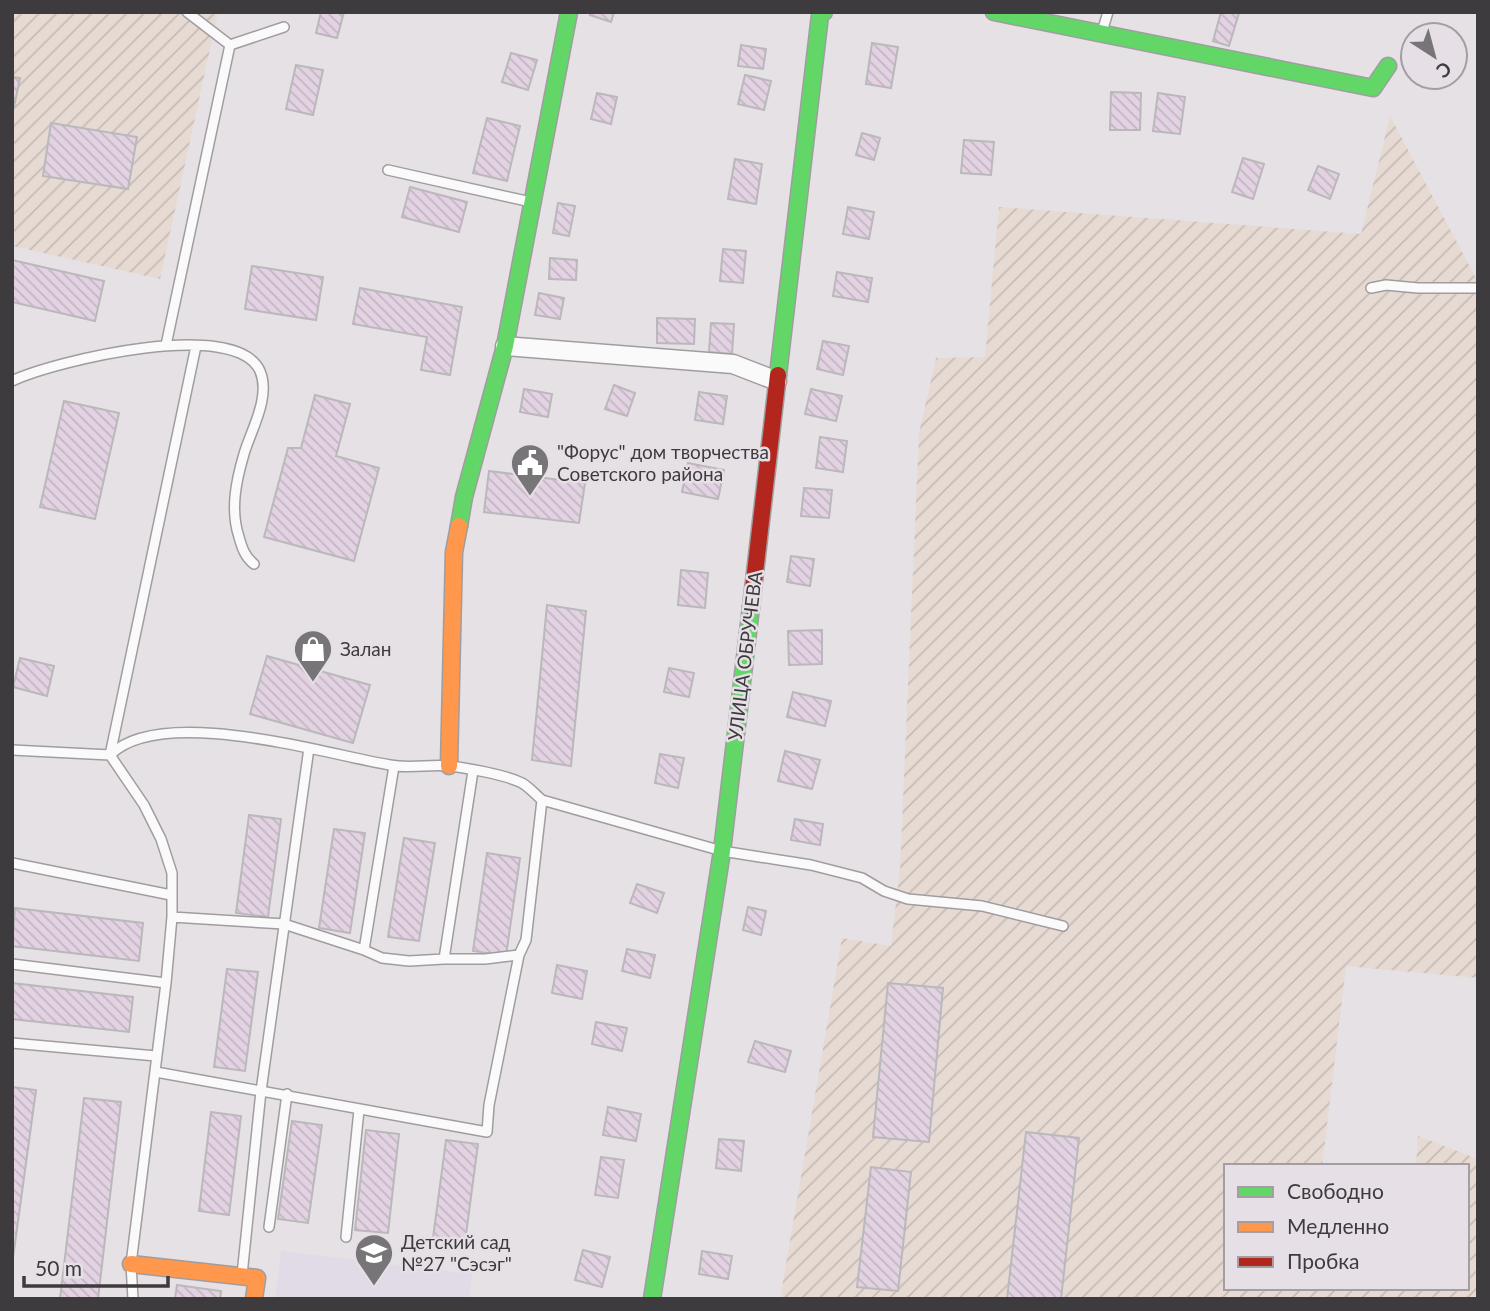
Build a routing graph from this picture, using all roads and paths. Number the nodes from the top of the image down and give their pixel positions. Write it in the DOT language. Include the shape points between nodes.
graph roads {
  1 [pos="187,12"];
  2 [pos="569,12"];
  3 [pos="824,12"];
  4 [pos="994,12"];
  5 [pos="1108,12"];
  6 [pos="284,27"];
  7 [pos="1101,34"];
  8 [pos="230,46"];
  9 [pos="1388,66"];
  10 [pos="388,170"];
  11 [pos="532,203"];
  12 [pos="1371,288"];
  13 [pos="1478,288"];
  14 [pos="166,345"];
  15 [pos="195,346"];
  16 [pos="505,346"];
  17 [pos="12,381"];
  18 [pos="778,381"];
  19 [pos="254,564"];
  20 [pos="309,748"];
  21 [pos="12,750"];
  22 [pos="110,755"];
  23 [pos="394,766"];
  24 [pos="449,766"];
  25 [pos="473,771"];
  26 [pos="542,800"];
  27 [pos="722,850"];
  28 [pos="12,863"];
  29 [pos="171,895"];
  30 [pos="172,916"];
  31 [pos="284,924"];
  32 [pos="1063,926"];
  33 [pos="364,950"];
  34 [pos="519,955"];
  35 [pos="444,959"];
  36 [pos="12,964"];
  37 [pos="166,983"];
  38 [pos="12,1043"];
  39 [pos="156,1056"];
  40 [pos="156,1072"];
  41 [pos="261,1091"];
  42 [pos="287,1094"];
  43 [pos="359,1110"];
  44 [pos="269,1227"];
  45 [pos="346,1237"];
  46 [pos="131,1264"];
  47 [pos="242,1277"];
  48 [pos="133,1299"];
  49 [pos="254,1299"];
  50 [pos="652,1299"];
  1 -- 8 [label="lane"];
  2 -- 11 [label="street"];
  3 -- 18 [label="street, УЛИЦА ОБРУЧЕВА" via="820,15"];
  4 -- 7 [label="street"];
  5 -- 7 [label="lane"];
  6 -- 8 [label="lane"];
  7 -- 9 [label="street" via="1373,88"];
  8 -- 14 [label="lane"];
  10 -- 11 [label="lane"];
  11 -- 16 [label="street"];
  12 -- 13 [label="lane"];
  14 -- 15 [label="lane"];
  14 -- 17 [label="lane" via="69,362"];
  15 -- 19 [label="lane" via="237,351 260,370 260,407 242,463 234,510 243,551"];
  15 -- 22 [label="lane"];
  16 -- 18 [label="street" via="733,364"];
  16 -- 24 [label="street" via="464,497 454,552"];
  18 -- 27 [label="street, УЛИЦА ОБРУЧЕВА"];
  20 -- 22 [label="lane" via="217,733 173,732 139,738"];
  20 -- 23 [label="lane"];
  20 -- 31 [label="lane"];
  21 -- 22 [label="lane"];
  22 -- 29 [label="lane" via="161,839 172,873"];
  23 -- 24 [label="lane"];
  23 -- 33 [label="lane"];
  24 -- 25 [label="lane"];
  25 -- 26 [label="lane" via="523,784"];
  25 -- 35 [label="lane"];
  26 -- 27 [label="lane"];
  26 -- 34 [label="lane" via="526,940"];
  27 -- 32 [label="lane" via="862,878 908,900 982,906"];
  27 -- 50 [label="street, УЛИЦА ОБРУЧЕВА"];
  28 -- 29 [label="lane"];
  29 -- 30 [label="lane"];
  30 -- 31 [label="lane"];
  30 -- 37 [label="lane"];
  31 -- 33 [label="lane"];
  31 -- 41 [label="lane"];
  33 -- 35 [label="lane" via="382,958"];
  34 -- 35 [label="lane"];
  34 -- 43 [label="lane" via="487,1132"];
  36 -- 37 [label="lane"];
  37 -- 39 [label="lane"];
  38 -- 39 [label="lane"];
  39 -- 40 [label="lane"];
  40 -- 41 [label="lane"];
  40 -- 46 [label="lane"];
  41 -- 42 [label="lane"];
  41 -- 47 [label="lane"];
  42 -- 43 [label="lane"];
  42 -- 44 [label="lane"];
  43 -- 45 [label="lane"];
  46 -- 47 [label="street"];
  46 -- 48 [label="lane"];
  47 -- 49 [label="street" via="257,1278"];
}
